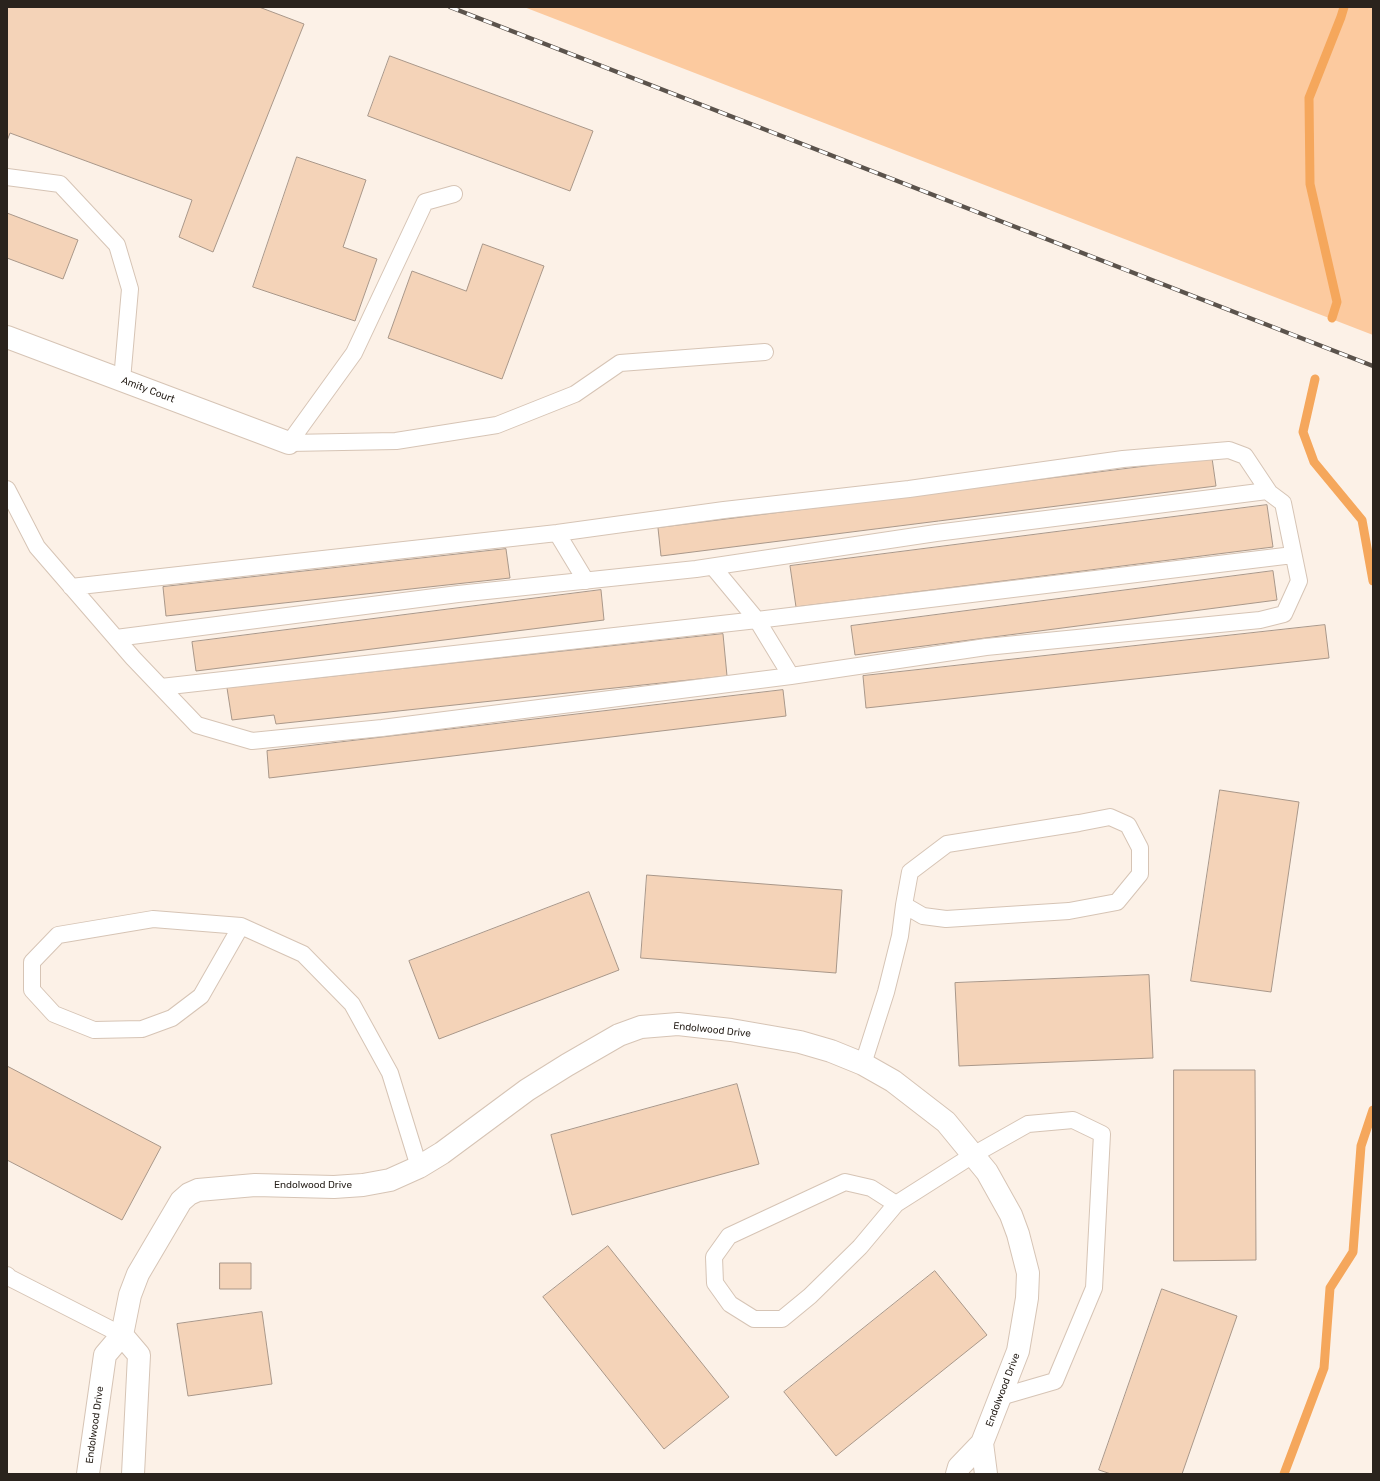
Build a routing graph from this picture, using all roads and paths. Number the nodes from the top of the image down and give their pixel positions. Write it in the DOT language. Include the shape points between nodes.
graph roads {
  1 [pos="7,177"];
  2 [pos="454,194"];
  3 [pos="7,337"];
  4 [pos="765,352"];
  5 [pos="122,380"];
  6 [pos="290,443"];
  7 [pos="7,490"];
  8 [pos="1269,492"];
  9 [pos="557,533"];
  10 [pos="1294,555"];
  11 [pos="713,567"];
  12 [pos="586,581"];
  13 [pos="71,587"];
  14 [pos="757,620"];
  15 [pos="116,638"];
  16 [pos="790,676"];
  17 [pos="161,687"];
  18 [pos="904,905"];
  19 [pos="241,926"];
  20 [pos="863,1064"];
  21 [pos="973,1155"];
  22 [pos="419,1167"];
  23 [pos="896,1204"];
  24 [pos="7,1275"];
  25 [pos="122,1335"];
  26 [pos="1000,1396"];
  27 [pos="982,1443"];
  28 [pos="88,1474"];
  29 [pos="133,1474"];
  30 [pos="957,1474"];
  31 [pos="986,1474"];
  1 -- 5 [label="lane" via="60,184 117,245 130,289"];
  2 -- 6 [label="lane" via="425,202 354,353"];
  3 -- 5 [label="street, Amity Court"];
  4 -- 6 [label="lane" via="620,363 575,394 497,425 396,441"];
  5 -- 6 [label="street, Amity Court"];
  7 -- 13 [label="lane" via="37,547"];
  8 -- 9 [label="lane" via="1245,456 1229,450 1123,459 909,489 724,510"];
  8 -- 10 [label="lane" via="1283,503"];
  8 -- 11 [label="lane" via="936,533"];
  9 -- 12 [label="lane"];
  9 -- 13 [label="lane"];
  10 -- 14 [label="lane"];
  10 -- 16 [label="lane" via="1299,581 1284,614 986,647"];
  11 -- 12 [label="lane"];
  11 -- 14 [label="lane"];
  12 -- 15 [label="lane" via="458,594"];
  13 -- 15 [label="lane"];
  14 -- 16 [label="lane"];
  14 -- 17 [label="lane"];
  15 -- 17 [label="lane"];
  16 -- 17 [label="lane" via="390,727 252,741 197,725"];
  18 -- 18 [label="lane" via="910,872 947,844 1110,817 1128,825 1140,848 1140,874 1117,902 1069,911 946,919 923,916"];
  18 -- 20 [label="lane" via="900,936 886,992"];
  19 -- 19 [label="lane" via="153,918 58,935 32,962 32,990 54,1014 94,1030 142,1030 172,1018 201,996"];
  19 -- 22 [label="lane" via="303,954 352,1004 390,1073"];
  20 -- 21 [label="street, Endolwood Drive" via="893,1081 946,1122"];
  20 -- 22 [label="street, Endolwood Drive" via="800,1042 731,1030 678,1024 641,1027 619,1035 526,1090 442,1153"];
  21 -- 23 [label="lane"];
  21 -- 26 [label="street, Endolwood Drive" via="987,1172 1011,1215 1028,1273 1027,1298 1018,1351"];
  21 -- 26 [label="lane" via="1028,1124 1074,1120 1102,1134 1094,1288 1055,1381"];
  22 -- 25 [label="street, Endolwood Drive" via="390,1180 363,1185 256,1185 198,1190 189,1194 181,1201 138,1274 130,1295"];
  23 -- 23 [label="lane" via="860,1247 810,1296 782,1319 754,1319 730,1304 715,1283 714,1257 729,1236 845,1182 871,1188"];
  24 -- 25 [label="lane"];
  25 -- 28 [label="street, Endolwood Drive" via="106,1355"];
  25 -- 29 [label="street" via="139,1355"];
  26 -- 27 [label="street, Endolwood Drive"];
  27 -- 30 [label="street, Endolwood Drive" via="959,1467"];
  27 -- 31 [label="street, Endolwood Drive"];
}
